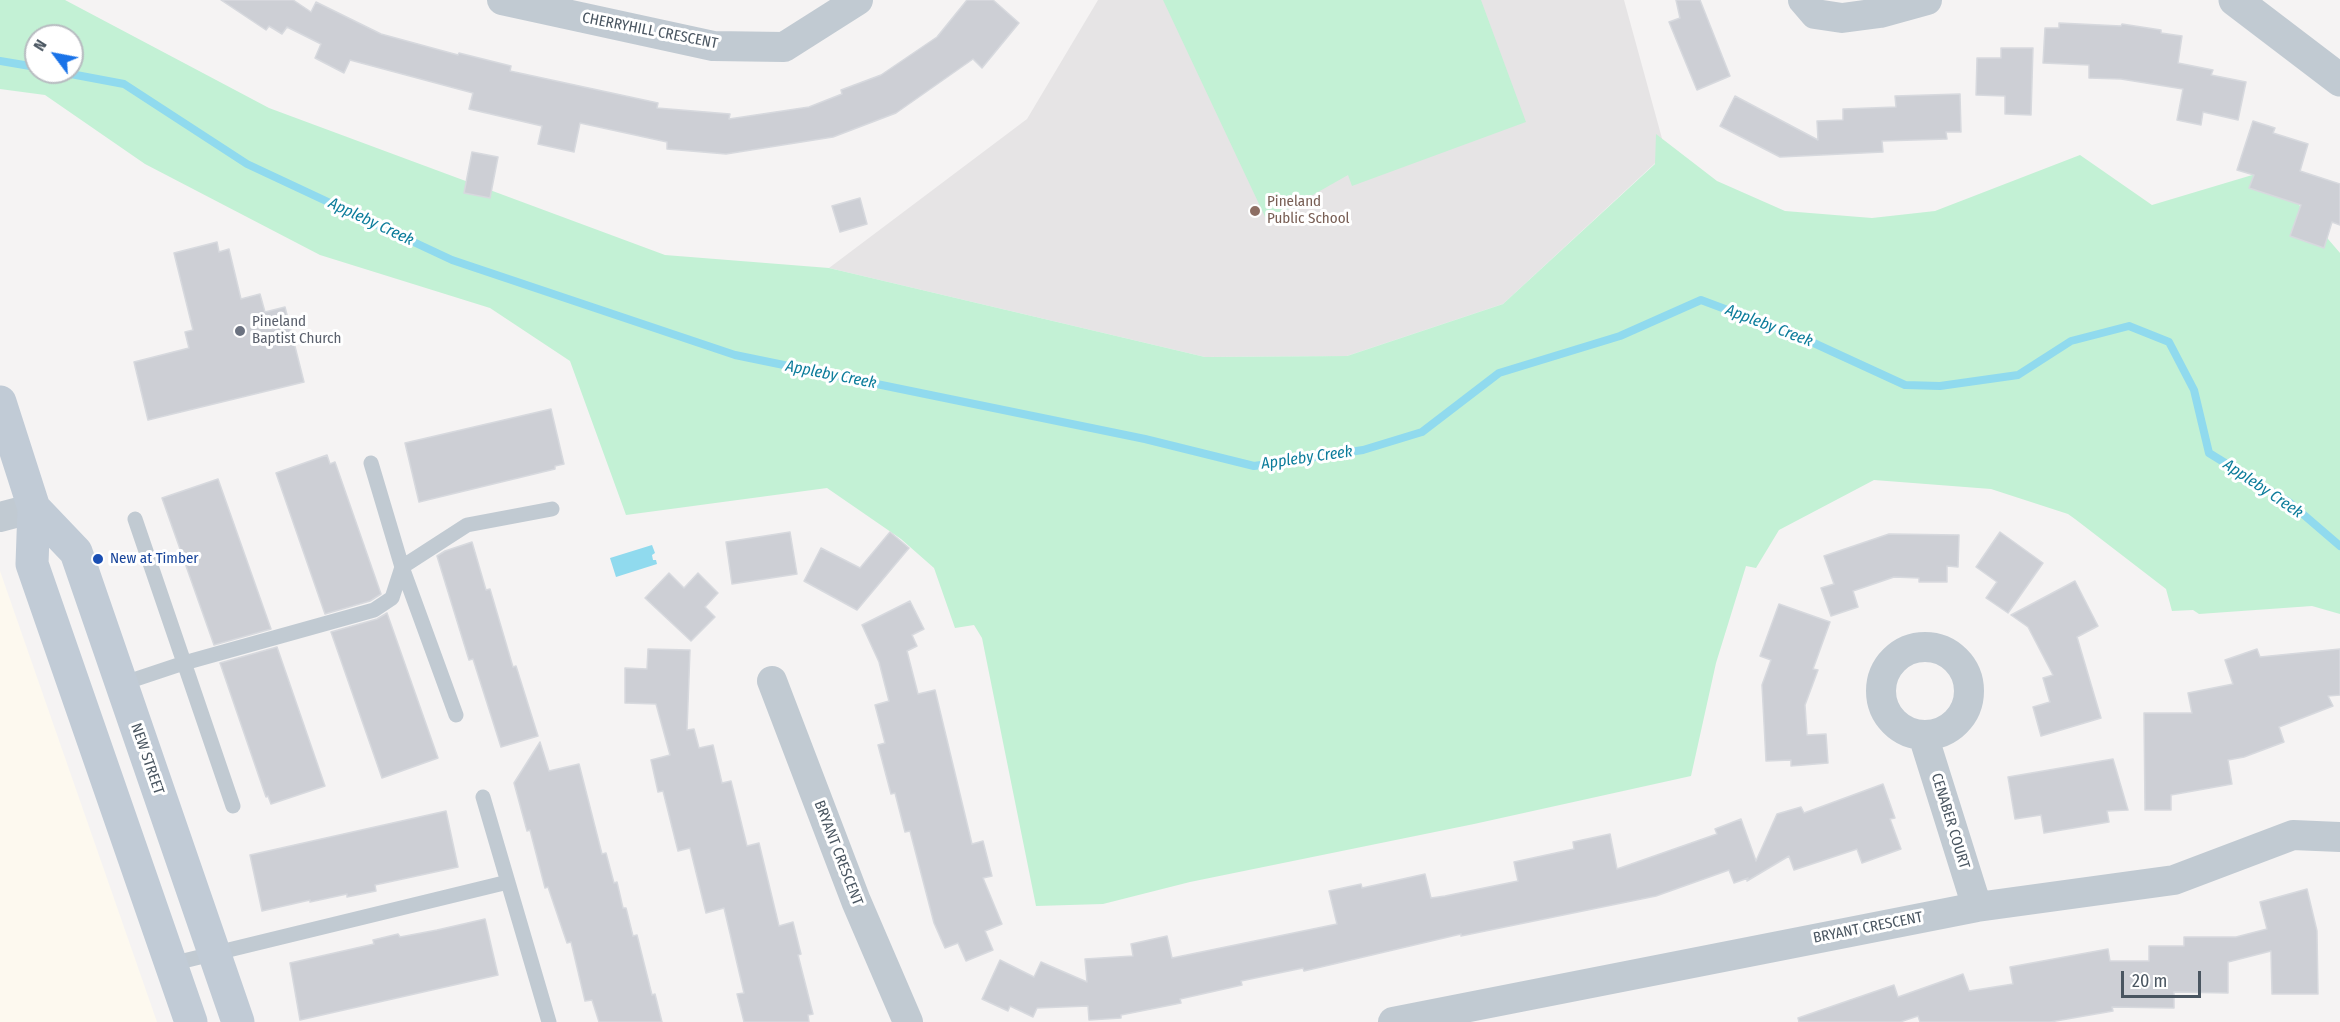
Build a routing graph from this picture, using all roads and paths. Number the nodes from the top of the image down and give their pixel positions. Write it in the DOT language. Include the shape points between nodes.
graph roads {
  1 [pos="502,0"];
  2 [pos="858,0"];
  3 [pos="1803,0"];
  4 [pos="1927,0"];
  5 [pos="2235,0"];
  6 [pos="2340,80"];
  7 [pos="0,402"];
  8 [pos="371,463"];
  9 [pos="34,508"];
  10 [pos="552,509"];
  11 [pos="0,517"];
  12 [pos="135,519"];
  13 [pos="402,567"];
  14 [pos="184,663"];
  15 [pos="772,681"];
  16 [pos="121,684"];
  17 [pos="456,716"];
  18 [pos="1923,735"];
  19 [pos="483,797"];
  20 [pos="233,806"];
  21 [pos="2340,837"];
  22 [pos="508,882"];
  23 [pos="1977,907"];
  24 [pos="214,954"];
  25 [pos="171,964"];
  26 [pos="191,1022"];
  27 [pos="237,1022"];
  28 [pos="549,1022"];
  29 [pos="909,1022"];
  30 [pos="1393,1022"];
  1 -- 2 [label="street, CHERRYHILL CRESCENT" via="713,46 784,47"];
  3 -- 4 [label="street" via="1815,14 1842,18"];
  5 -- 6 [label="street"];
  7 -- 9 [label="main road, NEW STREET"];
  8 -- 13 [label="lane"];
  9 -- 11 [label="street"];
  9 -- 16 [label="main road, NEW STREET" via="76,552"];
  9 -- 25 [label="main road, NEW STREET" via="32,564"];
  10 -- 13 [label="lane" via="467,525"];
  12 -- 14 [label="lane"];
  13 -- 14 [label="lane" via="392,598 374,610"];
  13 -- 17 [label="lane"];
  14 -- 16 [label="lane"];
  14 -- 20 [label="lane"];
  15 -- 29 [label="street, BRYANT CRESCENT" via="856,901"];
  16 -- 24 [label="main road, NEW STREET"];
  18 -- 23 [label="street, CENABER COURT"];
  19 -- 22 [label="lane"];
  21 -- 23 [label="street, BRYANT CRESCENT" via="2293,835 2174,880"];
  22 -- 24 [label="lane"];
  22 -- 28 [label="lane"];
  23 -- 30 [label="street, BRYANT CRESCENT"];
  24 -- 25 [label="lane"];
  24 -- 27 [label="main road, NEW STREET"];
  25 -- 26 [label="main road, NEW STREET"];
}
